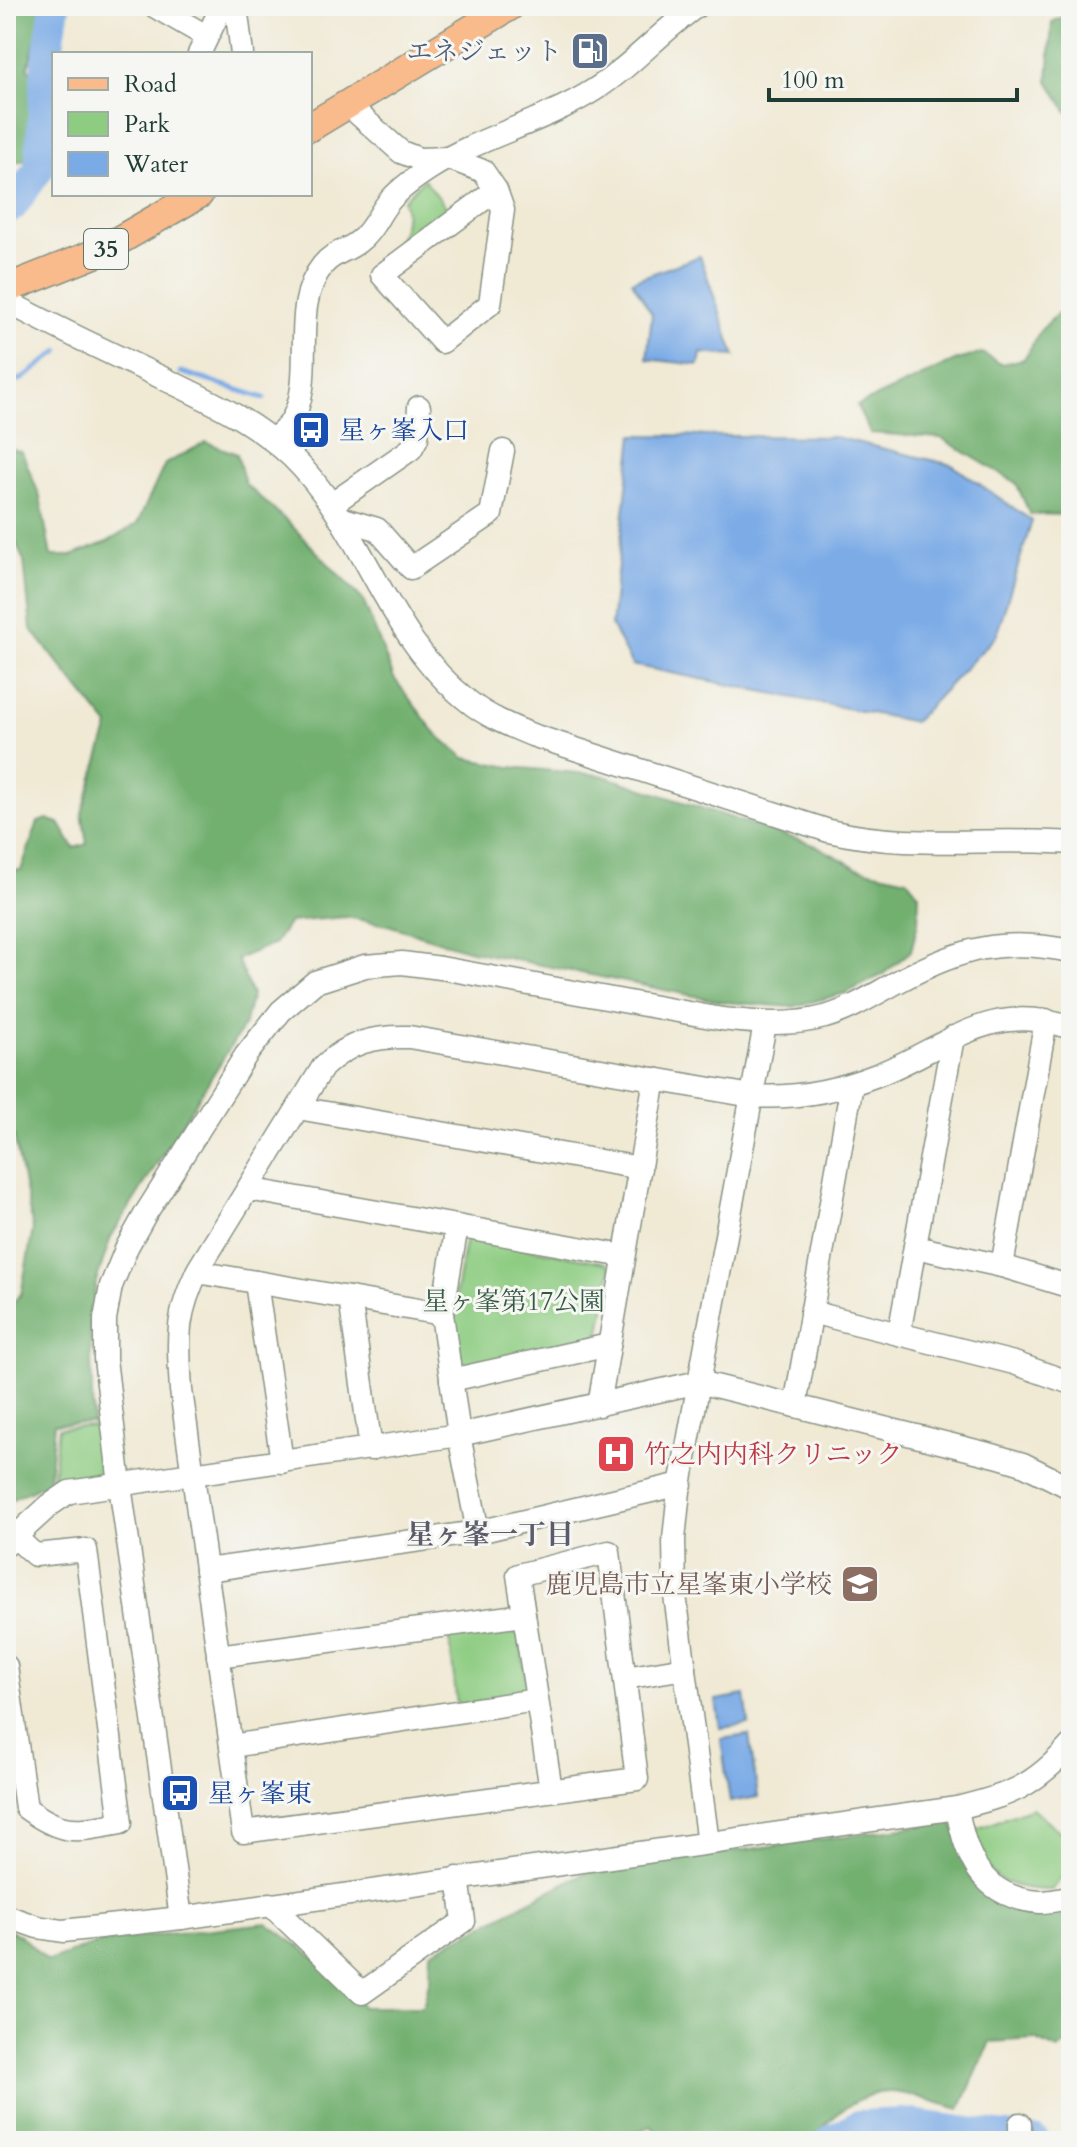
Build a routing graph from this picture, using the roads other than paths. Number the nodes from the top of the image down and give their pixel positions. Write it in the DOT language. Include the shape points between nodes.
graph roads {
  1 [pos="154,6"];
  2 [pos="222,6"];
  3 [pos="236,6"];
  4 [pos="510,6"];
  5 [pos="697,6"];
  6 [pos="203,45"];
  7 [pos="242,52"];
  8 [pos="347,104"];
  9 [pos="312,126"];
  10 [pos="448,158"];
  11 [pos="496,190"];
  12 [pos="196,196"];
  13 [pos="6,289"];
  14 [pos="6,301"];
  15 [pos="419,407"];
  16 [pos="273,440"];
  17 [pos="503,451"];
  18 [pos="336,511"];
  19 [pos="1071,843"];
  20 [pos="1071,951"];
  21 [pos="1046,1020"];
  22 [pos="765,1024"];
  23 [pos="1071,1028"];
  24 [pos="953,1037"];
  25 [pos="655,1079"];
  26 [pos="852,1084"];
  27 [pos="752,1096"];
  28 [pos="298,1108"];
  29 [pos="640,1168"];
  30 [pos="248,1189"];
  31 [pos="457,1226"];
  32 [pos="915,1247"];
  33 [pos="624,1256"];
  34 [pos="1002,1266"];
  35 [pos="197,1272"];
  36 [pos="256,1282"];
  37 [pos="1071,1287"];
  38 [pos="350,1298"];
  39 [pos="811,1312"];
  40 [pos="442,1314"];
  41 [pos="899,1334"];
  42 [pos="609,1345"];
  43 [pos="451,1380"];
  44 [pos="699,1382"];
  45 [pos="1071,1383"];
  46 [pos="599,1405"];
  47 [pos="795,1406"];
  48 [pos="459,1435"];
  49 [pos="371,1449"];
  50 [pos="282,1462"];
  51 [pos="193,1475"];
  52 [pos="681,1484"];
  53 [pos="120,1485"];
  54 [pos="1071,1488"];
  55 [pos="478,1532"];
  56 [pos="11,1542"];
  57 [pos="206,1570"];
  58 [pos="524,1615"];
  59 [pos="218,1656"];
  60 [pos="6,1666"];
  61 [pos="685,1668"];
  62 [pos="625,1678"];
  63 [pos="537,1700"];
  64 [pos="1071,1745"];
  65 [pos="231,1746"];
  66 [pos="551,1790"];
  67 [pos="16,1808"];
  68 [pos="957,1808"];
  69 [pos="708,1843"];
  70 [pos="458,1878"];
  71 [pos="1071,1898"];
  72 [pos="270,1904"];
  73 [pos="6,1916"];
  74 [pos="181,1918"];
  1 -- 6 [label="street"];
  2 -- 6 [label="street"];
  3 -- 7 [label="street"];
  4 -- 8 [label="main road"];
  5 -- 10 [label="street" via="595,90"];
  8 -- 9 [label="main road"];
  8 -- 10 [label="street" via="401,152 419,159"];
  10 -- 11 [label="street" via="483,171"];
  10 -- 16 [label="street" via="388,202 373,227 323,264 310,284 300,398 289,423"];
  11 -- 11 [label="street" via="503,210 490,304 442,342 382,275"];
  12 -- 13 [label="main road, 35" via="99,252"];
  14 -- 16 [label="street" via="221,406"];
  15 -- 18 [label="street" via="411,449"];
  16 -- 18 [label="street" via="314,480"];
  17 -- 18 [label="street" via="491,514 411,568 377,529"];
  18 -- 19 [label="street" via="425,659 469,702 532,735 860,838"];
  20 -- 22 [label="street" via="997,944 959,953 850,1008 825,1017"];
  21 -- 23 [label="street"];
  21 -- 24 [label="street" via="999,1021"];
  21 -- 34 [label="street"];
  22 -- 27 [label="street"];
  22 -- 53 [label="street" via="402,963 365,966 315,982 281,1011 246,1055 146,1213 111,1286 105,1359"];
  24 -- 26 [label="street"];
  24 -- 32 [label="street"];
  25 -- 27 [label="street"];
  25 -- 28 [label="street" via="388,1036 338,1052"];
  25 -- 29 [label="street"];
  26 -- 27 [label="street" via="801,1096"];
  26 -- 39 [label="street"];
  27 -- 44 [label="street"];
  28 -- 29 [label="street"];
  28 -- 30 [label="street"];
  29 -- 33 [label="street"];
  30 -- 31 [label="street"];
  30 -- 35 [label="street"];
  31 -- 33 [label="street"];
  31 -- 40 [label="street"];
  32 -- 34 [label="street"];
  32 -- 41 [label="street"];
  33 -- 42 [label="street"];
  34 -- 37 [label="street"];
  35 -- 36 [label="street"];
  35 -- 51 [label="street" via="178,1328"];
  36 -- 38 [label="street"];
  36 -- 50 [label="street"];
  38 -- 40 [label="street"];
  38 -- 49 [label="street"];
  39 -- 41 [label="street"];
  39 -- 47 [label="street"];
  40 -- 43 [label="street"];
  41 -- 45 [label="street"];
  42 -- 43 [label="street"];
  42 -- 46 [label="street"];
  43 -- 48 [label="street"];
  44 -- 46 [label="street"];
  44 -- 47 [label="street"];
  44 -- 52 [label="street"];
  46 -- 48 [label="street"];
  47 -- 54 [label="street" via="1023,1464"];
  48 -- 49 [label="street"];
  48 -- 55 [label="street"];
  49 -- 50 [label="street"];
  50 -- 51 [label="street"];
  51 -- 53 [label="street"];
  51 -- 57 [label="street"];
  52 -- 55 [label="street"];
  52 -- 61 [label="street" via="673,1572"];
  53 -- 56 [label="street" via="69,1492"];
  53 -- 74 [label="street"];
  55 -- 57 [label="street"];
  56 -- 67 [label="street" via="35,1555 86,1550 121,1823 60,1828"];
  57 -- 59 [label="street"];
  58 -- 59 [label="street"];
  58 -- 62 [label="street" via="518,1575 609,1552"];
  58 -- 63 [label="street"];
  59 -- 65 [label="street"];
  60 -- 67 [label="street"];
  61 -- 62 [label="street"];
  61 -- 69 [label="street"];
  62 -- 66 [label="street" via="637,1779"];
  63 -- 65 [label="street"];
  63 -- 66 [label="street"];
  64 -- 68 [label="street" via="1039,1778 1013,1793"];
  65 -- 66 [label="street" via="243,1832"];
  68 -- 69 [label="street"];
  68 -- 71 [label="street" via="971,1861 983,1877 1015,1896 1040,1902"];
  69 -- 70 [label="street"];
  70 -- 72 [label="street"];
  70 -- 72 [label="street" via="464,1921 362,1993"];
  72 -- 74 [label="street"];
  73 -- 74 [label="street" via="63,1931"];
}
